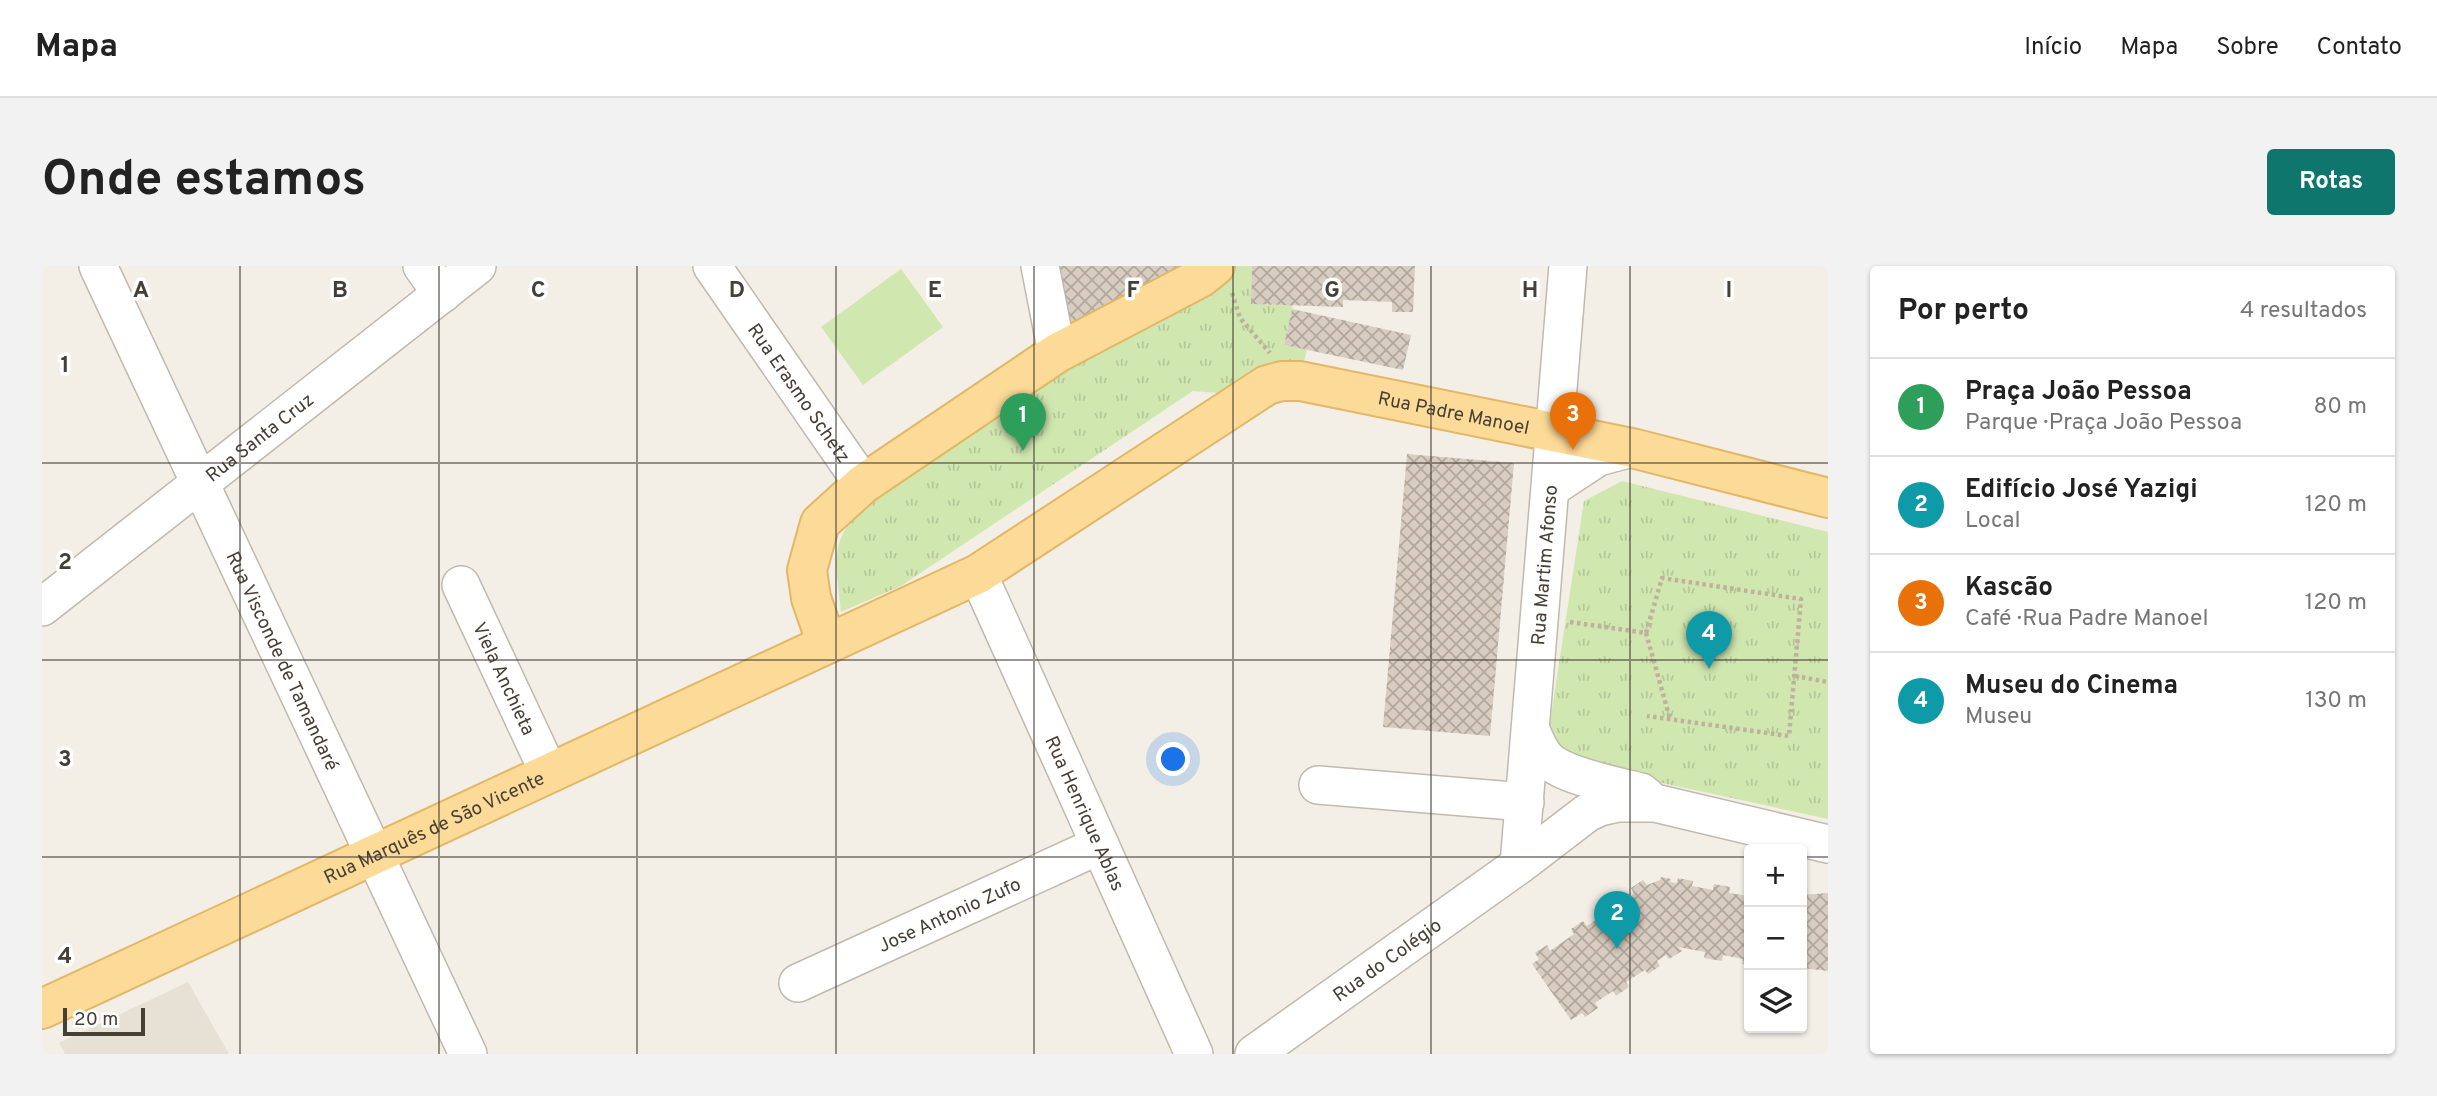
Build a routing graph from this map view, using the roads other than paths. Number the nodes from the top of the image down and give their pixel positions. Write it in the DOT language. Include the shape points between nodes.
graph roads {
  1 [pos="98,266"];
  2 [pos="477,266"];
  3 [pos="712,266"];
  4 [pos="1040,266"];
  5 [pos="1568,266"];
  6 [pos="1223,276"];
  7 [pos="432,280"];
  8 [pos="1056,353"];
  9 [pos="1282,381"];
  10 [pos="1555,432"];
  11 [pos="1632,448"];
  12 [pos="199,483"];
  13 [pos="863,484"];
  14 [pos="1551,488"];
  15 [pos="1828,498"];
  16 [pos="978,574"];
  17 [pos="461,585"];
  18 [pos="42,607"];
  19 [pos="827,644"];
  20 [pos="1531,730"];
  21 [pos="549,773"];
  22 [pos="1318,785"];
  23 [pos="1525,802"];
  24 [pos="1655,803"];
  25 [pos="1828,844"];
  26 [pos="1100,845"];
  27 [pos="374,855"];
  28 [pos="1519,865"];
  29 [pos="798,983"];
  30 [pos="42,1009"];
  31 [pos="468,1054"];
  32 [pos="1194,1054"];
  33 [pos="1254,1054"];
  1 -- 12 [label="street, Rua Visconde de Tamandaré"];
  2 -- 7 [label="street, Rua Santa Cruz"];
  3 -- 13 [label="street, Rua Erasmo Schetz"];
  4 -- 8 [label="street"];
  5 -- 10 [label="street, Rua Martim Afonso"];
  6 -- 8 [label="main road" via="1200,278"];
  7 -- 12 [label="street, Rua Santa Cruz"];
  8 -- 13 [label="main road"];
  9 -- 10 [label="main road, Rua Padre Manoel"];
  9 -- 16 [label="main road, Rua Marquês de São Vicente" via="1254,392"];
  10 -- 11 [label="main road, Rua Padre Manoel"];
  10 -- 14 [label="street, Rua Martim Afonso"];
  11 -- 14 [label="street" via="1598,457"];
  11 -- 15 [label="main road, Rua Padre Manoel"];
  12 -- 18 [label="street, Rua Santa Cruz"];
  12 -- 27 [label="street, Rua Visconde de Tamandaré"];
  13 -- 19 [label="main road" via="820,523 807,570"];
  14 -- 20 [label="street, Rua Martim Afonso"];
  16 -- 19 [label="main road, Rua Marquês de São Vicente"];
  16 -- 26 [label="street, Rua Henrique Ablas"];
  17 -- 21 [label="street, Viela Anchieta"];
  19 -- 21 [label="main road, Rua Marquês de São Vicente"];
  20 -- 23 [label="street, Rua Martim Afonso"];
  20 -- 24 [label="street" via="1548,760 1564,771 1641,792"];
  21 -- 27 [label="main road, Rua Marquês de São Vicente"];
  22 -- 23 [label="street"];
  23 -- 28 [label="street, Rua Martim Afonso"];
  24 -- 25 [label="street"];
  24 -- 28 [label="street, Rua do Colégio" via="1618,803 1587,813"];
  26 -- 29 [label="street, Jose Antonio Zufo"];
  26 -- 32 [label="street, Rua Henrique Ablas"];
  27 -- 30 [label="main road, Rua Marquês de São Vicente"];
  27 -- 31 [label="street, Rua Visconde de Tamandaré"];
  28 -- 33 [label="street, Rua do Colégio"];
}
